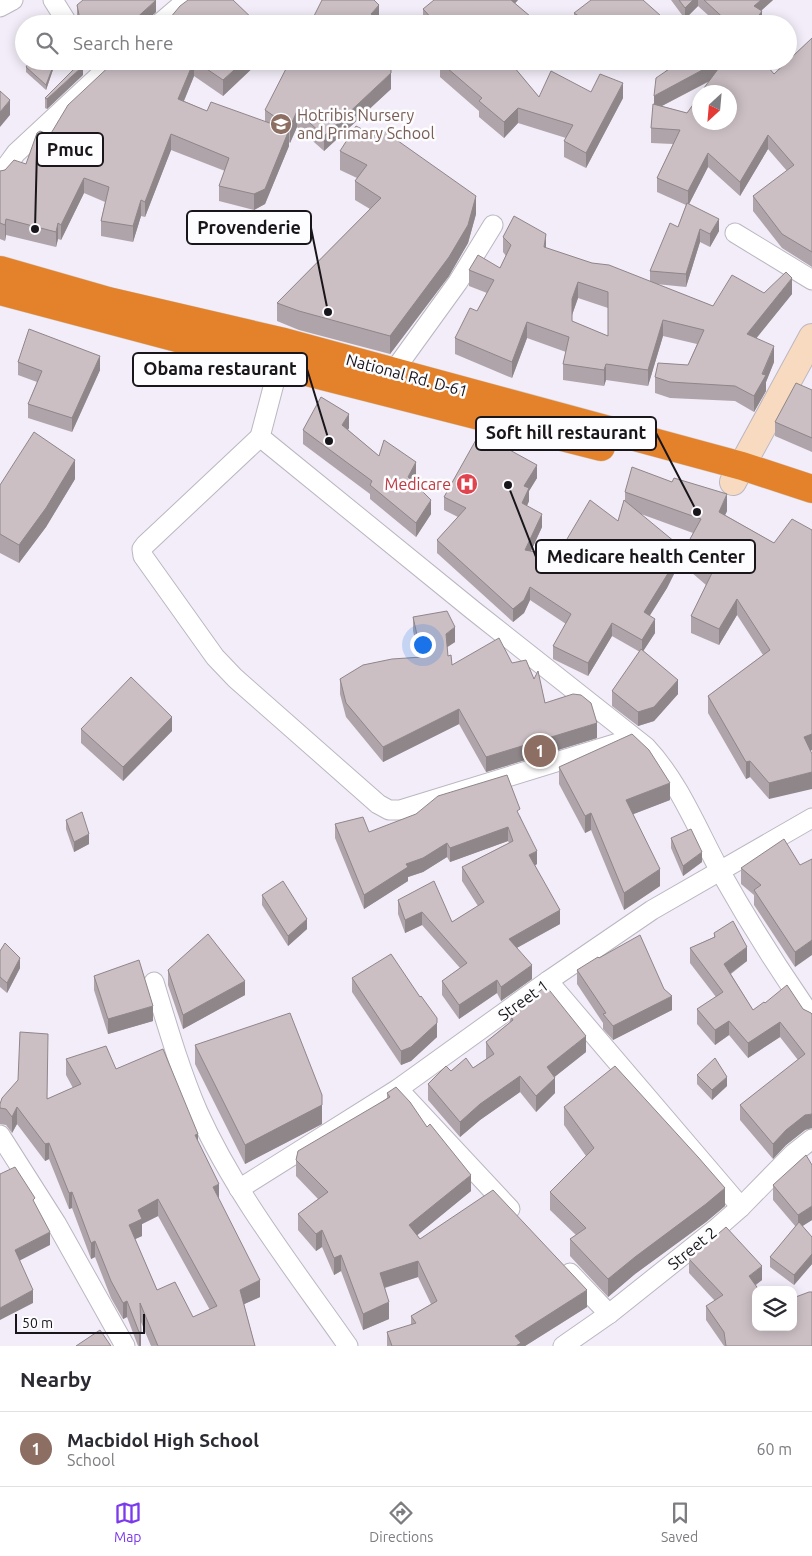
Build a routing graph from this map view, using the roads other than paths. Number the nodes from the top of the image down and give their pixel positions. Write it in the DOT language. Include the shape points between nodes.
graph roads {
  1 [pos="13,0"];
  2 [pos="53,0"];
  3 [pos="187,0"];
  4 [pos="0,7"];
  5 [pos="62,15"];
  6 [pos="170,15"];
  7 [pos="93,70"];
  8 [pos="0,175"];
  9 [pos="493,225"];
  10 [pos="735,233"];
  11 [pos="0,270"];
  12 [pos="812,280"];
  13 [pos="0,291"];
  14 [pos="812,337"];
  15 [pos="282,354"];
  16 [pos="393,372"];
  17 [pos="260,437"];
  18 [pos="737,474"];
  19 [pos="812,489"];
  20 [pos="812,508"];
  21 [pos="637,737"];
  22 [pos="812,818"];
  23 [pos="720,871"];
  24 [pos="548,981"];
  25 [pos="154,982"];
  26 [pos="812,1017"];
  27 [pos="398,1089"];
  28 [pos="812,1139"];
  29 [pos="2,1142"];
  30 [pos="239,1189"];
  31 [pos="741,1207"];
  32 [pos="520,1220"];
  33 [pos="561,1263"];
  34 [pos="609,1314"];
  35 [pos="126,1346"];
  36 [pos="348,1346"];
  37 [pos="564,1346"];
  1 -- 4 [label="street"];
  2 -- 5 [label="street"];
  3 -- 6 [label="street"];
  7 -- 8 [label="street" via="16,153"];
  9 -- 16 [label="street" via="458,282"];
  10 -- 12 [label="street"];
  11 -- 15 [label="highway, National Rd. D-61"];
  13 -- 15 [label="highway, National Rd. D-61"];
  14 -- 18 [label="street"];
  15 -- 16 [label="highway, National Rd. D-61"];
  15 -- 17 [label="street"];
  15 -- 18 [label="highway, National Rd. D-61"];
  16 -- 18 [label="highway, National Rd. D-61"];
  17 -- 21 [label="street" via="474,611"];
  17 -- 21 [label="street" via="145,545 143,556 228,671 378,804 389,810 400,810"];
  18 -- 19 [label="highway, National Rd. D-61"];
  18 -- 20 [label="highway, National Rd. D-61"];
  21 -- 23 [label="street" via="660,761"];
  22 -- 23 [label="street, Street 1"];
  23 -- 24 [label="street, Street 1" via="652,910"];
  23 -- 26 [label="street"];
  24 -- 27 [label="street, Street 1"];
  24 -- 31 [label="street"];
  25 -- 30 [label="street" via="179,1062 199,1112"];
  27 -- 30 [label="street, Street 1"];
  27 -- 32 [label="street"];
  28 -- 31 [label="street, Street 2"];
  29 -- 35 [label="street" via="56,1223"];
  30 -- 36 [label="street"];
  31 -- 34 [label="street, Street 2"];
  33 -- 34 [label="street"];
  34 -- 37 [label="street, Street 2"];
}
